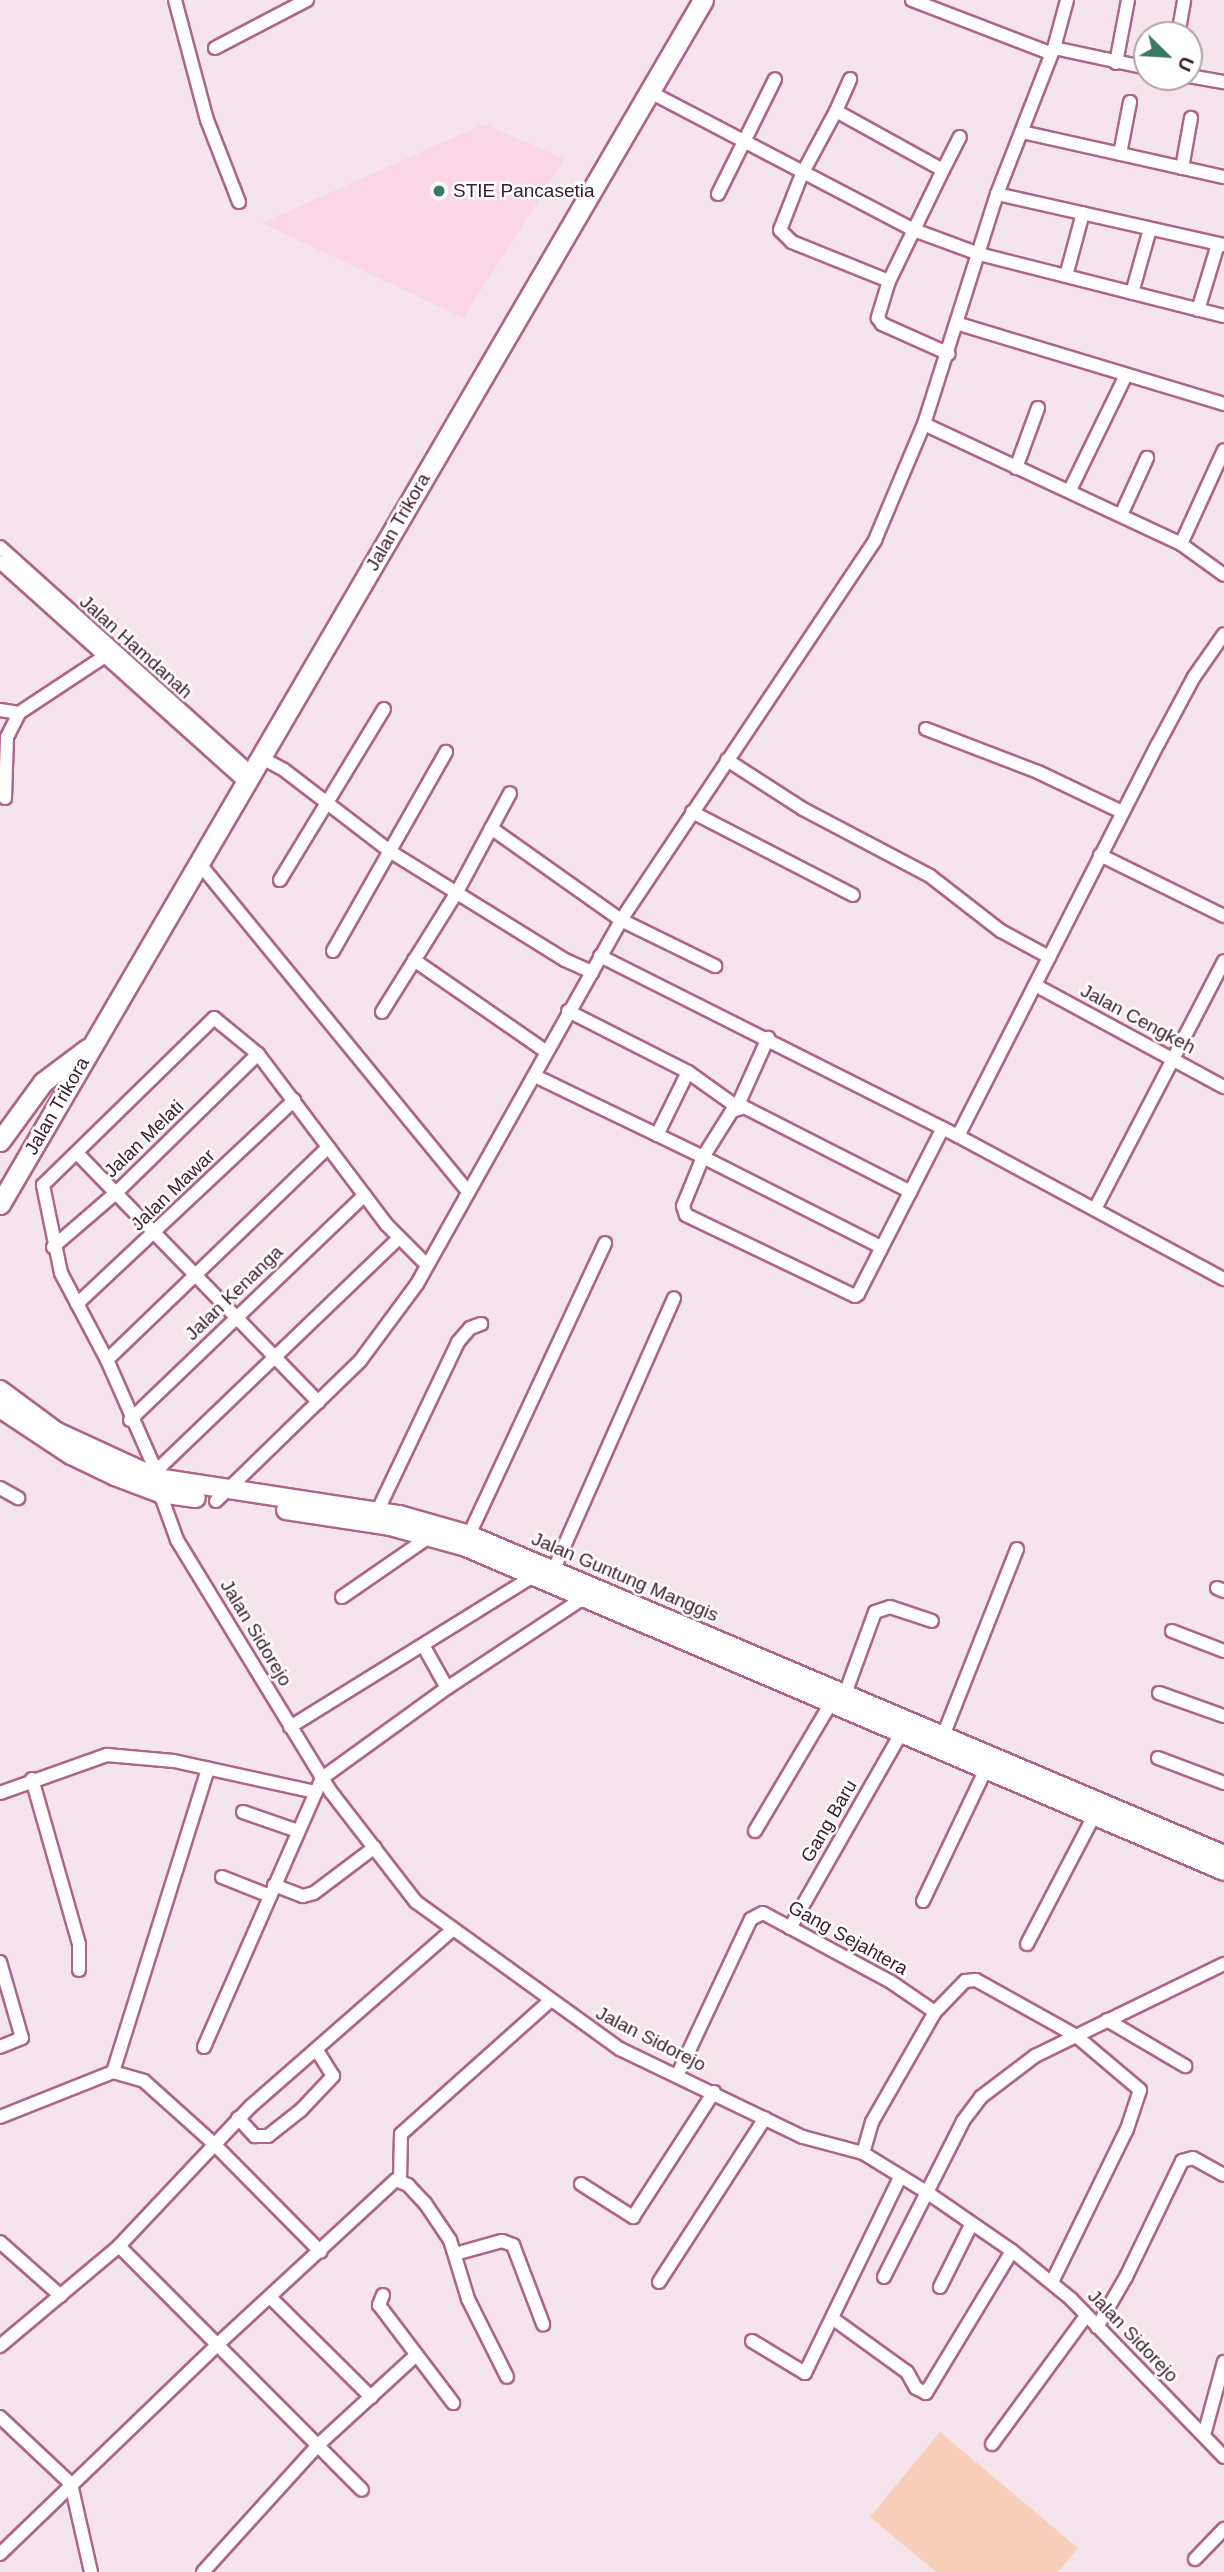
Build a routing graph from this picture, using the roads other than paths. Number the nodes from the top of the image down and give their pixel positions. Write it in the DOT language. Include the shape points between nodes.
graph roads {
  1 [pos="175,0"];
  2 [pos="307,0"];
  3 [pos="704,0"];
  4 [pos="912,0"];
  5 [pos="1067,0"];
  6 [pos="1128,0"];
  7 [pos="1184,0"];
  8 [pos="1180,21"];
  9 [pos="215,48"];
  10 [pos="1052,51"];
  11 [pos="1116,63"];
  12 [pos="1133,66"];
  13 [pos="1203,78"];
  14 [pos="775,79"];
  15 [pos="850,79"];
  16 [pos="1224,82"];
  17 [pos="650,92"];
  18 [pos="1130,103"];
  19 [pos="836,111"];
  20 [pos="1191,118"];
  21 [pos="1021,132"];
  22 [pos="960,136"];
  23 [pos="743,143"];
  24 [pos="1120,154"];
  25 [pos="1182,168"];
  26 [pos="943,170"];
  27 [pos="802,174"];
  28 [pos="1224,177"];
  29 [pos="718,194"];
  30 [pos="997,194"];
  31 [pos="239,202"];
  32 [pos="1083,214"];
  33 [pos="1150,229"];
  34 [pos="914,230"];
  35 [pos="1221,245"];
  36 [pos="979,254"];
  37 [pos="1066,276"];
  38 [pos="889,281"];
  39 [pos="1132,293"];
  40 [pos="1198,310"];
  41 [pos="1224,316"];
  42 [pos="959,324"];
  43 [pos="949,354"];
  44 [pos="1126,375"];
  45 [pos="1224,404"];
  46 [pos="1038,408"];
  47 [pos="924,424"];
  48 [pos="1224,450"];
  49 [pos="1147,458"];
  50 [pos="1016,468"];
  51 [pos="1070,490"];
  52 [pos="1121,515"];
  53 [pos="1181,544"];
  54 [pos="0,547"];
  55 [pos="0,562"];
  56 [pos="1224,575"];
  57 [pos="1224,634"];
  58 [pos="106,655"];
  59 [pos="384,709"];
  60 [pos="0,710"];
  61 [pos="19,713"];
  62 [pos="926,729"];
  63 [pos="446,752"];
  64 [pos="727,760"];
  65 [pos="252,770"];
  66 [pos="510,793"];
  67 [pos="5,798"];
  68 [pos="328,804"];
  69 [pos="692,812"];
  70 [pos="1122,812"];
  71 [pos="491,828"];
  72 [pos="391,852"];
  73 [pos="1100,855"];
  74 [pos="200,863"];
  75 [pos="279,880"];
  76 [pos="457,892"];
  77 [pos="853,895"];
  78 [pos="1223,915"];
  79 [pos="621,920"];
  80 [pos="333,951"];
  81 [pos="600,956"];
  82 [pos="1049,957"];
  83 [pos="414,961"];
  84 [pos="1224,961"];
  85 [pos="715,966"];
  86 [pos="592,972"];
  87 [pos="1035,985"];
  88 [pos="568,1011"];
  89 [pos="382,1012"];
  90 [pos="768,1038"];
  91 [pos="94,1044"];
  92 [pos="544,1050"];
  93 [pos="257,1054"];
  94 [pos="1173,1059"];
  95 [pos="688,1072"];
  96 [pos="535,1076"];
  97 [pos="43,1082"];
  98 [pos="1224,1087"];
  99 [pos="63,1096"];
  100 [pos="294,1100"];
  101 [pos="737,1107"];
  102 [pos="943,1128"];
  103 [pos="657,1135"];
  104 [pos="958,1136"];
  105 [pos="0,1141"];
  106 [pos="328,1147"];
  107 [pos="77,1153"];
  108 [pos="703,1157"];
  109 [pos="118,1192"];
  110 [pos="468,1192"];
  111 [pos="911,1192"];
  112 [pos="365,1195"];
  113 [pos="0,1204"];
  114 [pos="1096,1207"];
  115 [pos="156,1234"];
  116 [pos="400,1238"];
  117 [pos="605,1243"];
  118 [pos="53,1247"];
  119 [pos="881,1247"];
  120 [pos="426,1264"];
  121 [pos="197,1272"];
  122 [pos="1224,1279"];
  123 [pos="674,1298"];
  124 [pos="78,1304"];
  125 [pos="237,1316"];
  126 [pos="481,1324"];
  127 [pos="277,1359"];
  128 [pos="107,1360"];
  129 [pos="0,1390"];
  130 [pos="318,1402"];
  131 [pos="0,1408"];
  132 [pos="131,1420"];
  133 [pos="158,1481"];
  134 [pos="0,1488"];
  135 [pos="220,1495"];
  136 [pos="18,1498"];
  137 [pos="377,1512"];
  138 [pos="469,1535"];
  139 [pos="429,1537"];
  140 [pos="1017,1549"];
  141 [pos="554,1569"];
  142 [pos="534,1576"];
  143 [pos="342,1597"];
  144 [pos="585,1597"];
  145 [pos="932,1621"];
  146 [pos="1172,1632"];
  147 [pos="423,1645"];
  148 [pos="720,1647"];
  149 [pos="1224,1651"];
  150 [pos="447,1688"];
  151 [pos="1159,1693"];
  152 [pos="838,1698"];
  153 [pos="1224,1716"];
  154 [pos="290,1727"];
  155 [pos="902,1732"];
  156 [pos="943,1736"];
  157 [pos="1158,1758"];
  158 [pos="208,1769"];
  159 [pos="986,1769"];
  160 [pos="323,1778"];
  161 [pos="32,1779"];
  162 [pos="1224,1783"];
  163 [pos="315,1792"];
  164 [pos="0,1793"];
  165 [pos="243,1812"];
  166 [pos="1094,1816"];
  167 [pos="1117,1818"];
  168 [pos="298,1831"];
  169 [pos="755,1831"];
  170 [pos="375,1847"];
  171 [pos="1224,1855"];
  172 [pos="1224,1871"];
  173 [pos="222,1877"];
  174 [pos="272,1891"];
  175 [pos="923,1901"];
  176 [pos="790,1928"];
  177 [pos="452,1930"];
  178 [pos="1027,1944"];
  179 [pos="0,1962"];
  180 [pos="1224,1964"];
  181 [pos="79,1970"];
  182 [pos="550,2001"];
  183 [pos="935,2012"];
  184 [pos="1107,2020"];
  185 [pos="1075,2035"];
  186 [pos="0,2047"];
  187 [pos="204,2047"];
  188 [pos="317,2050"];
  189 [pos="1185,2066"];
  190 [pos="113,2072"];
  191 [pos="678,2074"];
  192 [pos="714,2092"];
  193 [pos="0,2117"];
  194 [pos="238,2118"];
  195 [pos="765,2118"];
  196 [pos="214,2143"];
  197 [pos="863,2153"];
  198 [pos="1224,2175"];
  199 [pos="900,2177"];
  200 [pos="400,2181"];
  201 [pos="581,2184"];
  202 [pos="928,2193"];
  203 [pos="971,2225"];
  204 [pos="0,2242"];
  205 [pos="120,2246"];
  206 [pos="1012,2251"];
  207 [pos="321,2252"];
  208 [pos="456,2254"];
  209 [pos="884,2277"];
  210 [pos="659,2282"];
  211 [pos="1052,2282"];
  212 [pos="940,2287"];
  213 [pos="383,2295"];
  214 [pos="61,2296"];
  215 [pos="271,2298"];
  216 [pos="1086,2316"];
  217 [pos="832,2318"];
  218 [pos="543,2324"];
  219 [pos="1097,2327"];
  220 [pos="752,2341"];
  221 [pos="218,2344"];
  222 [pos="0,2346"];
  223 [pos="415,2356"];
  224 [pos="1224,2362"];
  225 [pos="507,2377"];
  226 [pos="371,2397"];
  227 [pos="453,2403"];
  228 [pos="0,2417"];
  229 [pos="1204,2435"];
  230 [pos="992,2444"];
  231 [pos="318,2445"];
  232 [pos="1224,2457"];
  233 [pos="71,2484"];
  234 [pos="362,2490"];
  235 [pos="1224,2529"];
  236 [pos="0,2554"];
  237 [pos="1195,2559"];
  238 [pos="94,2570"];
  239 [pos="203,2572"];
  1 -- 31 [label="street" via="206,120"];
  2 -- 9 [label="street"];
  3 -- 17 [label="main road, Jalan Trikora"];
  4 -- 10 [label="street"];
  5 -- 10 [label="street"];
  6 -- 11 [label="street"];
  7 -- 8 [label="street"];
  10 -- 11 [label="street"];
  10 -- 21 [label="street"];
  11 -- 12 [label="street"];
  13 -- 16 [label="street"];
  14 -- 23 [label="street"];
  15 -- 19 [label="street"];
  17 -- 23 [label="street"];
  17 -- 65 [label="main road, Jalan Trikora"];
  18 -- 24 [label="street"];
  19 -- 26 [label="street"];
  19 -- 27 [label="street"];
  20 -- 25 [label="street"];
  21 -- 24 [label="street"];
  21 -- 30 [label="street"];
  22 -- 26 [label="street"];
  23 -- 27 [label="street"];
  23 -- 29 [label="street"];
  24 -- 25 [label="street"];
  25 -- 28 [label="street"];
  26 -- 34 [label="street"];
  27 -- 34 [label="street"];
  27 -- 38 [label="street" via="779,224 784,237"];
  30 -- 32 [label="street"];
  30 -- 36 [label="street"];
  32 -- 33 [label="street"];
  32 -- 37 [label="street"];
  33 -- 35 [label="street"];
  33 -- 39 [label="street"];
  34 -- 36 [label="street"];
  34 -- 38 [label="street"];
  35 -- 40 [label="street"];
  36 -- 37 [label="street"];
  36 -- 42 [label="street"];
  37 -- 39 [label="street"];
  38 -- 43 [label="street" via="878,318 882,324"];
  39 -- 40 [label="street"];
  40 -- 41 [label="street"];
  42 -- 43 [label="street"];
  42 -- 44 [label="street"];
  43 -- 47 [label="street"];
  44 -- 45 [label="street"];
  44 -- 51 [label="street"];
  46 -- 50 [label="street"];
  47 -- 50 [label="street"];
  47 -- 64 [label="street" via="875,540"];
  48 -- 53 [label="street"];
  49 -- 52 [label="street"];
  50 -- 51 [label="street"];
  51 -- 52 [label="street"];
  52 -- 53 [label="street"];
  53 -- 56 [label="street"];
  54 -- 58 [label="street, Jalan Hamdanah"];
  55 -- 58 [label="street, Jalan Hamdanah"];
  57 -- 70 [label="street" via="1194,677"];
  58 -- 61 [label="street"];
  58 -- 65 [label="street, Jalan Hamdanah"];
  59 -- 68 [label="street"];
  60 -- 61 [label="street"];
  61 -- 67 [label="street" via="7,737"];
  62 -- 70 [label="street" via="1038,772"];
  63 -- 72 [label="street"];
  64 -- 69 [label="street"];
  64 -- 82 [label="street" via="803,809 930,876 1001,931"];
  65 -- 68 [label="street, Jalan Hamdanah"];
  65 -- 74 [label="main road, Jalan Trikora"];
  66 -- 71 [label="street"];
  68 -- 72 [label="street, Jalan Hamdanah"];
  68 -- 75 [label="street"];
  69 -- 77 [label="street"];
  69 -- 79 [label="street"];
  70 -- 73 [label="street"];
  71 -- 76 [label="street"];
  71 -- 79 [label="street"];
  72 -- 76 [label="street, Jalan Hamdanah"];
  72 -- 80 [label="street"];
  73 -- 78 [label="street"];
  73 -- 82 [label="street"];
  74 -- 91 [label="main road, Jalan Trikora"];
  74 -- 110 [label="street"];
  76 -- 83 [label="street"];
  76 -- 86 [label="street, Jalan Hamdanah"];
  79 -- 81 [label="street"];
  79 -- 85 [label="street"];
  81 -- 86 [label="street"];
  81 -- 90 [label="street"];
  82 -- 87 [label="street"];
  83 -- 89 [label="street"];
  83 -- 92 [label="street"];
  84 -- 94 [label="street"];
  86 -- 88 [label="street"];
  87 -- 94 [label="street, Jalan Cengkeh"];
  87 -- 104 [label="street"];
  88 -- 92 [label="street"];
  88 -- 95 [label="street"];
  90 -- 101 [label="street"];
  90 -- 102 [label="street"];
  91 -- 97 [label="main road, Jalan Trikora"];
  91 -- 99 [label="main road, Jalan Trikora"];
  92 -- 96 [label="street"];
  93 -- 100 [label="street"];
  93 -- 107 [label="street" via="214,1018"];
  93 -- 109 [label="street, Jalan Melati"];
  94 -- 98 [label="street, Jalan Cengkeh"];
  94 -- 114 [label="street"];
  95 -- 101 [label="street"];
  95 -- 103 [label="street"];
  96 -- 103 [label="street"];
  96 -- 110 [label="street"];
  97 -- 99 [label="main road" via="58,1086"];
  97 -- 105 [label="main road, Jalan Trikora"];
  99 -- 113 [label="main road, Jalan Trikora"];
  100 -- 106 [label="street"];
  100 -- 115 [label="street, Jalan Mawar"];
  101 -- 108 [label="street"];
  101 -- 111 [label="street"];
  102 -- 104 [label="street"];
  102 -- 111 [label="street"];
  103 -- 108 [label="street"];
  104 -- 114 [label="street"];
  106 -- 112 [label="street"];
  106 -- 121 [label="street"];
  107 -- 109 [label="street"];
  107 -- 118 [label="street, Jalan Sidorejo" via="44,1181"];
  108 -- 119 [label="street"];
  108 -- 119 [label="street" via="683,1206 686,1215 851,1296 858,1294"];
  109 -- 115 [label="street"];
  109 -- 118 [label="street, Jalan Melati"];
  110 -- 120 [label="street"];
  111 -- 119 [label="street"];
  112 -- 116 [label="street"];
  112 -- 125 [label="street, Jalan Kenanga"];
  114 -- 122 [label="street"];
  115 -- 121 [label="street"];
  115 -- 124 [label="street, Jalan Mawar"];
  116 -- 120 [label="street"];
  116 -- 127 [label="street"];
  117 -- 138 [label="street"];
  118 -- 124 [label="street, Jalan Sidorejo"];
  120 -- 130 [label="street" via="386,1328"];
  121 -- 125 [label="street"];
  121 -- 128 [label="street"];
  123 -- 141 [label="street"];
  124 -- 128 [label="street, Jalan Sidorejo"];
  125 -- 127 [label="street"];
  125 -- 132 [label="street, Jalan Kenanga"];
  126 -- 137 [label="street" via="470,1328 458,1342"];
  127 -- 130 [label="street"];
  127 -- 133 [label="street"];
  128 -- 132 [label="street, Jalan Sidorejo"];
  129 -- 133 [label="street, Jalan Guntung Manggis" via="57,1432"];
  130 -- 135 [label="street"];
  131 -- 133 [label="street, Jalan Guntung Manggis" via="71,1455"];
  132 -- 133 [label="street, Jalan Sidorejo"];
  133 -- 135 [label="street, Jalan Guntung Manggis"];
  133 -- 154 [label="street, Jalan Sidorejo" via="177,1540"];
  134 -- 136 [label="street"];
  135 -- 137 [label="street, Jalan Guntung Manggis"];
  135 -- 139 [label="street, Jalan Guntung Manggis"];
  137 -- 138 [label="street, Jalan Guntung Manggis"];
  138 -- 141 [label="street, Jalan Guntung Manggis"];
  139 -- 142 [label="street, Jalan Guntung Manggis" via="466,1547"];
  139 -- 143 [label="street"];
  140 -- 156 [label="street"];
  141 -- 148 [label="street, Jalan Guntung Manggis"];
  142 -- 144 [label="street, Jalan Guntung Manggis"];
  142 -- 147 [label="street"];
  144 -- 148 [label="street, Jalan Guntung Manggis"];
  144 -- 150 [label="street"];
  145 -- 152 [label="street" via="890,1607 875,1612"];
  146 -- 149 [label="street"];
  147 -- 150 [label="street"];
  147 -- 154 [label="street"];
  148 -- 152 [label="street, Jalan Guntung Manggis"];
  150 -- 160 [label="street"];
  151 -- 153 [label="street"];
  152 -- 155 [label="street, Jalan Guntung Manggis"];
  152 -- 156 [label="street, Jalan Guntung Manggis"];
  152 -- 169 [label="street"];
  154 -- 160 [label="street, Jalan Sidorejo"];
  155 -- 159 [label="street, Jalan Guntung Manggis"];
  155 -- 176 [label="street, Gang Baru"];
  156 -- 167 [label="street, Jalan Guntung Manggis"];
  157 -- 162 [label="street"];
  158 -- 161 [label="street" via="174,1760 107,1755"];
  158 -- 163 [label="street"];
  158 -- 190 [label="street"];
  159 -- 166 [label="street, Jalan Guntung Manggis"];
  159 -- 175 [label="street"];
  160 -- 163 [label="street"];
  160 -- 170 [label="street, Jalan Sidorejo"];
  161 -- 164 [label="street"];
  161 -- 181 [label="street" via="79,1944"];
  163 -- 168 [label="street"];
  165 -- 168 [label="street"];
  166 -- 167 [label="street, Jalan Guntung Manggis"];
  166 -- 178 [label="street"];
  167 -- 171 [label="street, Jalan Guntung Manggis"];
  167 -- 172 [label="street, Jalan Guntung Manggis"];
  168 -- 174 [label="street"];
  170 -- 174 [label="street" via="314,1893 303,1896"];
  170 -- 177 [label="street, Jalan Sidorejo" via="416,1902"];
  173 -- 174 [label="street"];
  174 -- 187 [label="street"];
  176 -- 183 [label="street, Gang Sejahtera" via="891,1982"];
  176 -- 191 [label="street, Gang Sejahtera" via="763,1913 751,1919"];
  177 -- 182 [label="street, Jalan Sidorejo"];
  177 -- 188 [label="street"];
  179 -- 186 [label="street" via="22,2038"];
  180 -- 184 [label="street"];
  182 -- 191 [label="street, Jalan Sidorejo" via="620,2049"];
  182 -- 200 [label="street" via="401,2134"];
  183 -- 185 [label="street" via="970,1979"];
  183 -- 197 [label="street" via="872,2122"];
  184 -- 185 [label="street"];
  184 -- 189 [label="street"];
  185 -- 202 [label="street" via="1017,2067 970,2109"];
  185 -- 211 [label="street" via="1141,2095"];
  188 -- 194 [label="street"];
  188 -- 194 [label="street" via="333,2076 301,2110 268,2136 255,2136"];
  190 -- 193 [label="street"];
  190 -- 196 [label="street" via="150,2084"];
  191 -- 192 [label="street, Jalan Sidorejo"];
  192 -- 195 [label="street, Jalan Sidorejo"];
  192 -- 201 [label="street" via="633,2217"];
  194 -- 196 [label="street"];
  195 -- 197 [label="street, Jalan Sidorejo" via="803,2137"];
  195 -- 210 [label="street"];
  196 -- 205 [label="street"];
  196 -- 207 [label="street"];
  197 -- 199 [label="street, Jalan Sidorejo"];
  198 -- 219 [label="street" via="1193,2158 1182,2161"];
  199 -- 202 [label="street, Jalan Sidorejo"];
  199 -- 217 [label="street"];
  200 -- 207 [label="street" via="392,2183"];
  200 -- 208 [label="street" via="425,2203"];
  202 -- 203 [label="street, Jalan Sidorejo"];
  202 -- 209 [label="street"];
  203 -- 206 [label="street, Jalan Sidorejo"];
  203 -- 212 [label="street"];
  204 -- 214 [label="street"];
  205 -- 214 [label="street"];
  205 -- 221 [label="street"];
  206 -- 211 [label="street, Jalan Sidorejo"];
  206 -- 217 [label="street" via="926,2393 916,2388 907,2372"];
  207 -- 215 [label="street"];
  208 -- 218 [label="street" via="502,2241 513,2245"];
  208 -- 225 [label="street" via="468,2299"];
  211 -- 216 [label="street, Jalan Sidorejo"];
  213 -- 223 [label="street" via="379,2305"];
  214 -- 222 [label="street"];
  215 -- 221 [label="street"];
  215 -- 226 [label="street"];
  216 -- 219 [label="street, Jalan Sidorejo"];
  216 -- 230 [label="street"];
  217 -- 220 [label="street" via="806,2373"];
  219 -- 229 [label="street, Jalan Sidorejo"];
  221 -- 231 [label="street"];
  221 -- 233 [label="street"];
  223 -- 226 [label="street"];
  223 -- 227 [label="street"];
  224 -- 229 [label="street"];
  226 -- 231 [label="street"];
  228 -- 233 [label="street"];
  229 -- 232 [label="street, Jalan Sidorejo"];
  231 -- 234 [label="street"];
  231 -- 239 [label="street"];
  233 -- 236 [label="street"];
  233 -- 238 [label="street"];
  235 -- 237 [label="street"];
}
